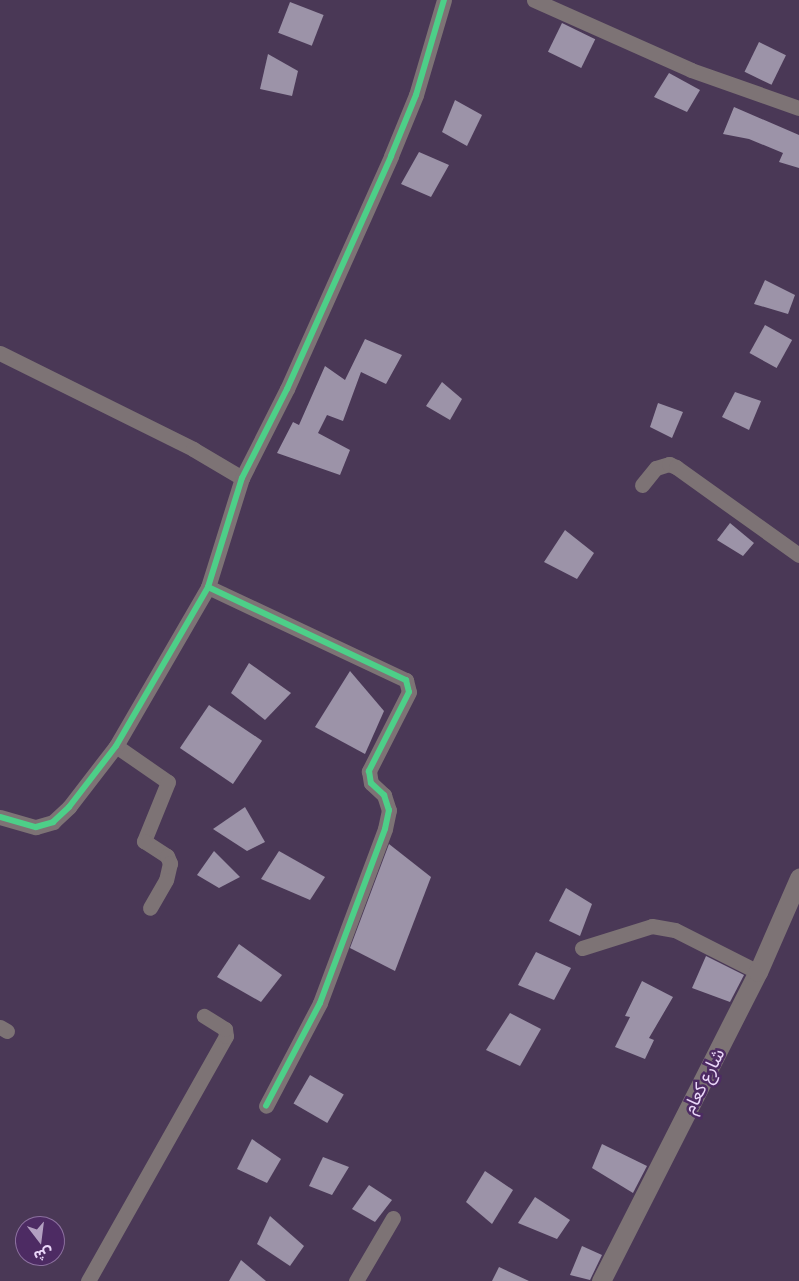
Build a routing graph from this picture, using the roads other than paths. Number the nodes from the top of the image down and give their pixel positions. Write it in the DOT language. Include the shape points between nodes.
graph roads {
  1 [pos="444,0"];
  2 [pos="534,0"];
  3 [pos="799,108"];
  4 [pos="0,353"];
  5 [pos="242,478"];
  6 [pos="642,485"];
  7 [pos="799,555"];
  8 [pos="208,587"];
  9 [pos="116,746"];
  10 [pos="0,817"];
  11 [pos="799,878"];
  12 [pos="150,908"];
  13 [pos="582,948"];
  14 [pos="758,972"];
  15 [pos="204,1016"];
  16 [pos="266,1106"];
  17 [pos="393,1218"];
  18 [pos="88,1281"];
  19 [pos="356,1281"];
  20 [pos="601,1281"];
  1 -- 5 [label="street" via="416,95 392,156 287,389"];
  2 -- 3 [label="street" via="691,70"];
  4 -- 5 [label="street" via="193,449"];
  5 -- 8 [label="street"];
  6 -- 7 [label="street" via="656,468 669,464 676,467"];
  8 -- 9 [label="street"];
  8 -- 16 [label="street" via="406,680 409,692 369,771 371,783 384,795 389,810 385,830 320,1003"];
  9 -- 10 [label="street" via="88,786 53,822 31,827"];
  9 -- 12 [label="street" via="168,782 144,841 167,856 170,863 166,880"];
  11 -- 14 [label="street, شارع كعام"];
  13 -- 14 [label="street" via="652,926 675,930"];
  14 -- 20 [label="street, شارع كعام"];
  15 -- 18 [label="street" via="225,1029 226,1036"];
  17 -- 19 [label="street"];
}
